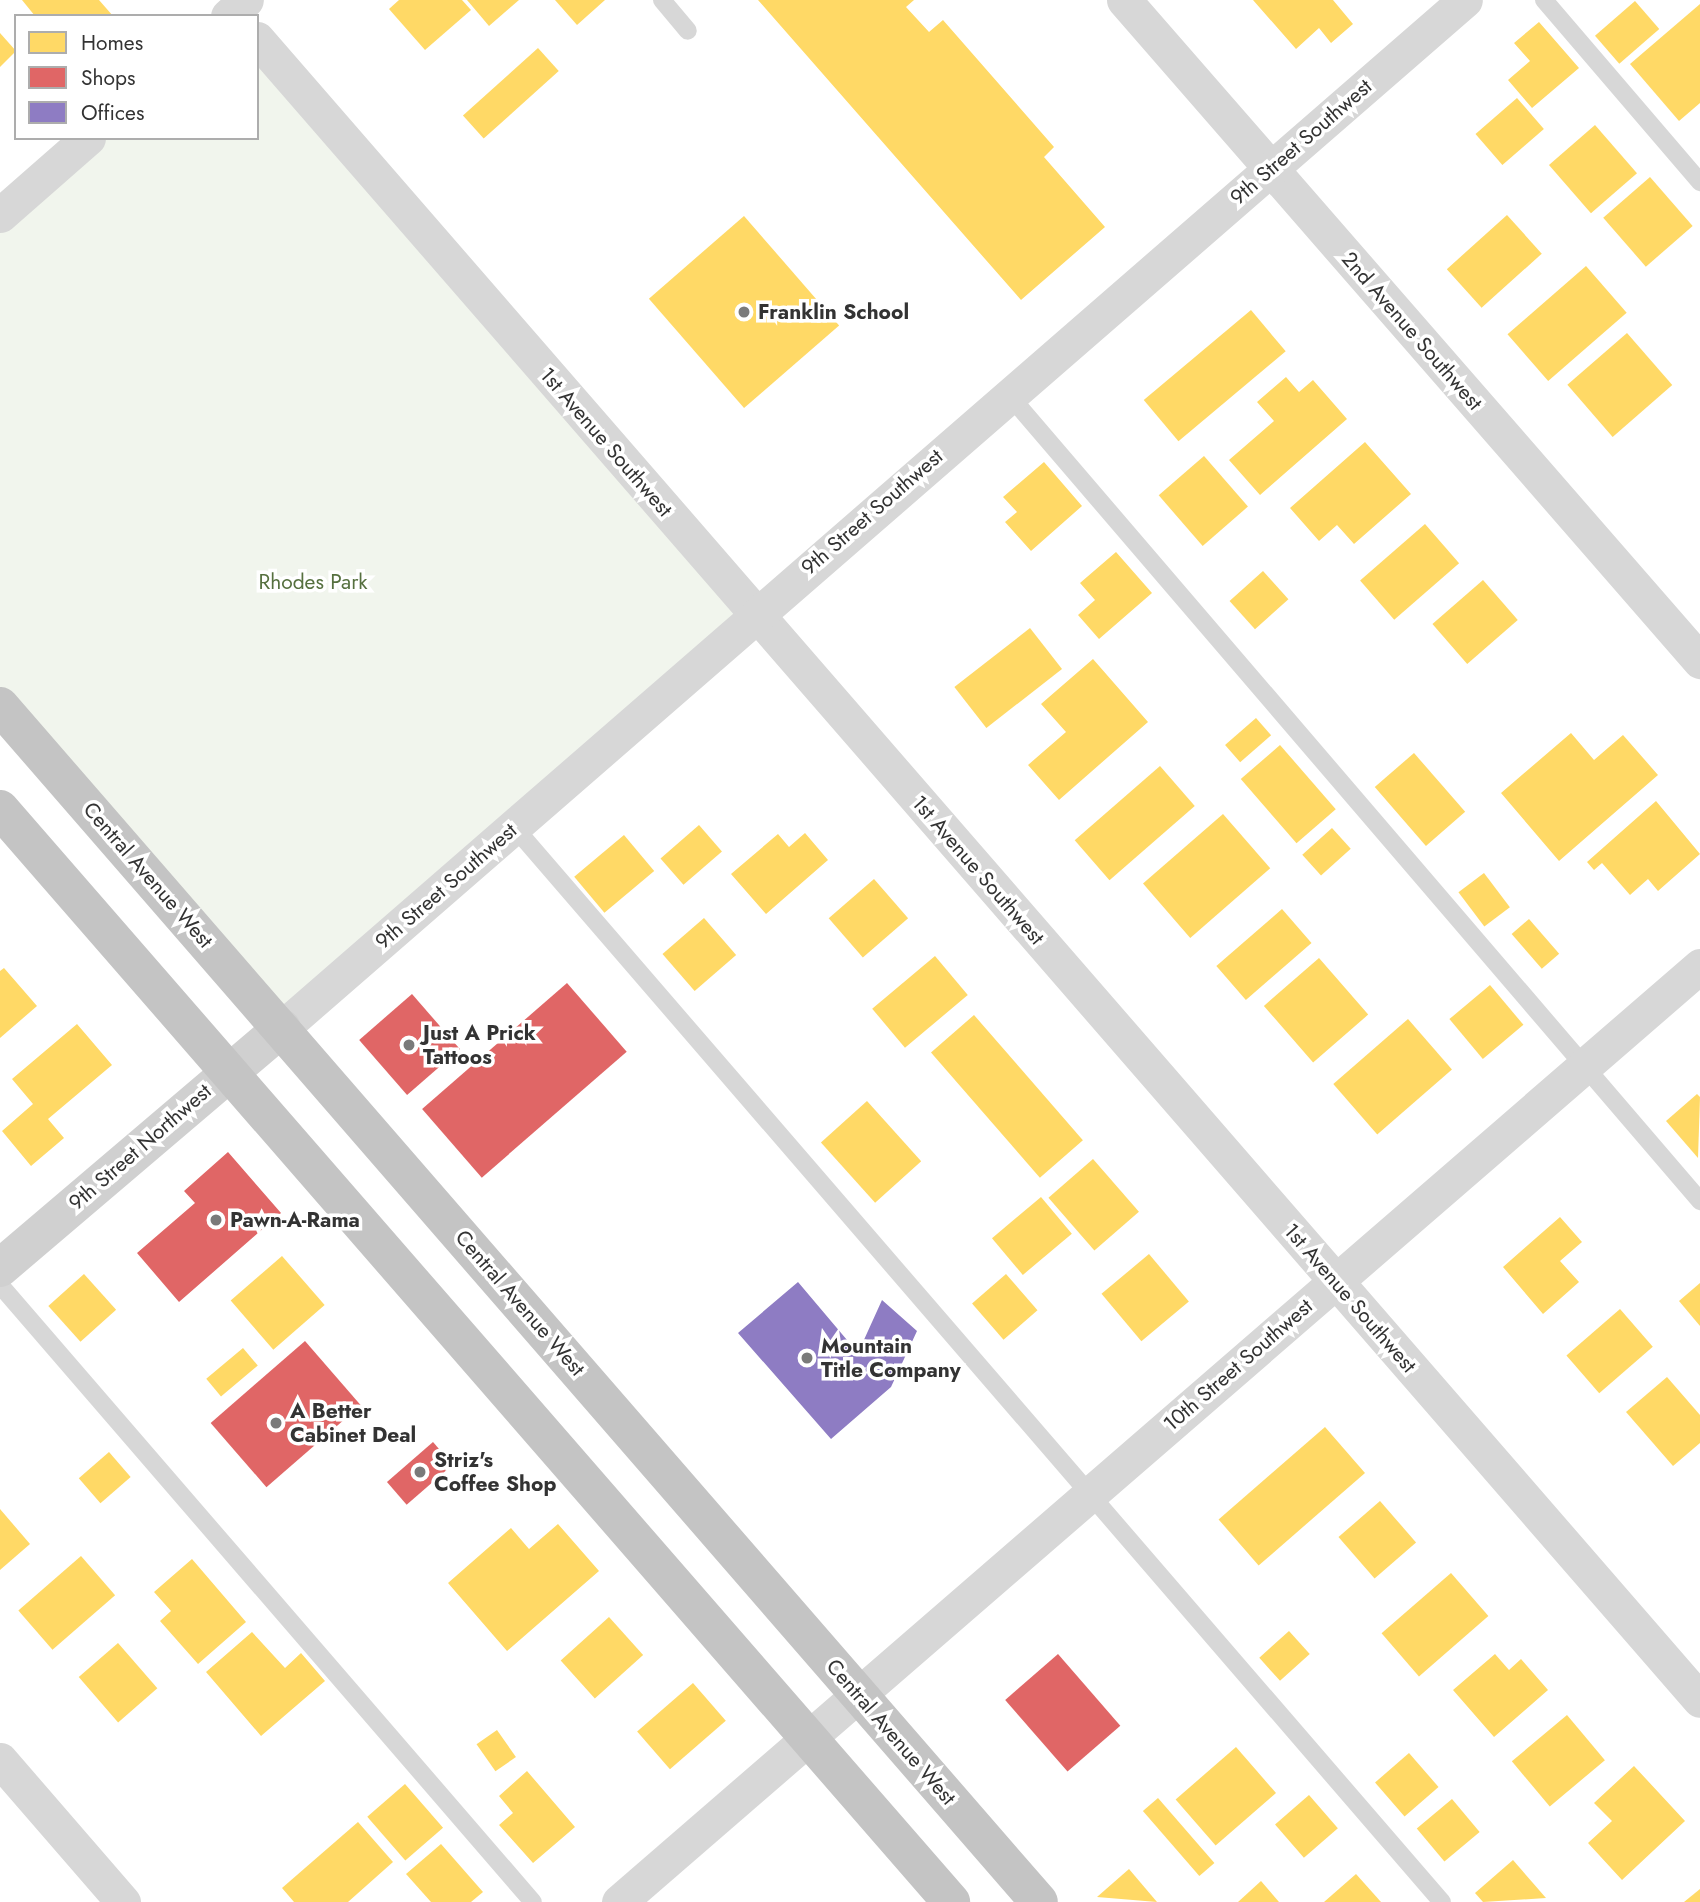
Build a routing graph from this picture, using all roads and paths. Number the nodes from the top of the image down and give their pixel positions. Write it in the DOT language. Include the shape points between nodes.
graph roads {
  1 [pos="662,0"];
  2 [pos="1124,0"];
  3 [pos="1465,0"];
  4 [pos="1544,0"];
  5 [pos="688,31"];
  6 [pos="259,41"];
  7 [pos="86,140"];
  8 [pos="1271,169"];
  9 [pos="1700,182"];
  10 [pos="0,215"];
  11 [pos="1009,395"];
  12 [pos="754,614"];
  13 [pos="1700,661"];
  14 [pos="0,706"];
  15 [pos="0,810"];
  16 [pos="514,827"];
  17 [pos="1700,967"];
  18 [pos="282,1028"];
  19 [pos="1584,1067"];
  20 [pos="226,1072"];
  21 [pos="1700,1201"];
  22 [pos="0,1268"];
  23 [pos="1336,1281"];
  24 [pos="0,1285"];
  25 [pos="1090,1492"];
  26 [pos="858,1692"];
  27 [pos="1700,1700"];
  28 [pos="808,1736"];
  29 [pos="0,1760"];
  30 [pos="123,1902"];
  31 [pos="533,1902"];
  32 [pos="619,1902"];
  33 [pos="951,1902"];
  34 [pos="1039,1902"];
  35 [pos="1442,1902"];
  1 -- 5 [label="lane"];
  2 -- 8 [label="street, 2nd Avenue Southwest"];
  3 -- 8 [label="street, 9th Street Southwest"];
  4 -- 9 [label="lane"];
  6 -- 12 [label="street, 1st Avenue Southwest"];
  7 -- 10 [label="street"];
  8 -- 11 [label="street, 9th Street Southwest"];
  8 -- 13 [label="street, 2nd Avenue Southwest"];
  11 -- 12 [label="street, 9th Street Southwest"];
  11 -- 19 [label="lane"];
  12 -- 16 [label="street, 9th Street Southwest"];
  12 -- 23 [label="street, 1st Avenue Southwest"];
  14 -- 18 [label="highway, Central Avenue West"];
  15 -- 20 [label="highway"];
  16 -- 18 [label="street, 9th Street Southwest"];
  16 -- 25 [label="lane"];
  17 -- 19 [label="street, 10th Street Southwest"];
  18 -- 20 [label="street, 9th Street Northwest"];
  18 -- 26 [label="highway, Central Avenue West"];
  19 -- 21 [label="lane"];
  19 -- 23 [label="street, 10th Street Southwest"];
  20 -- 22 [label="street, 9th Street Northwest"];
  20 -- 28 [label="highway"];
  23 -- 25 [label="street, 10th Street Southwest"];
  23 -- 27 [label="street, 1st Avenue Southwest"];
  24 -- 31 [label="lane"];
  25 -- 26 [label="street, 10th Street Southwest"];
  25 -- 35 [label="lane"];
  26 -- 28 [label="street, 10th Street Southwest"];
  26 -- 34 [label="highway, Central Avenue West"];
  28 -- 32 [label="street, 10th Street Southwest"];
  28 -- 33 [label="highway"];
  29 -- 30 [label="street"];
}
